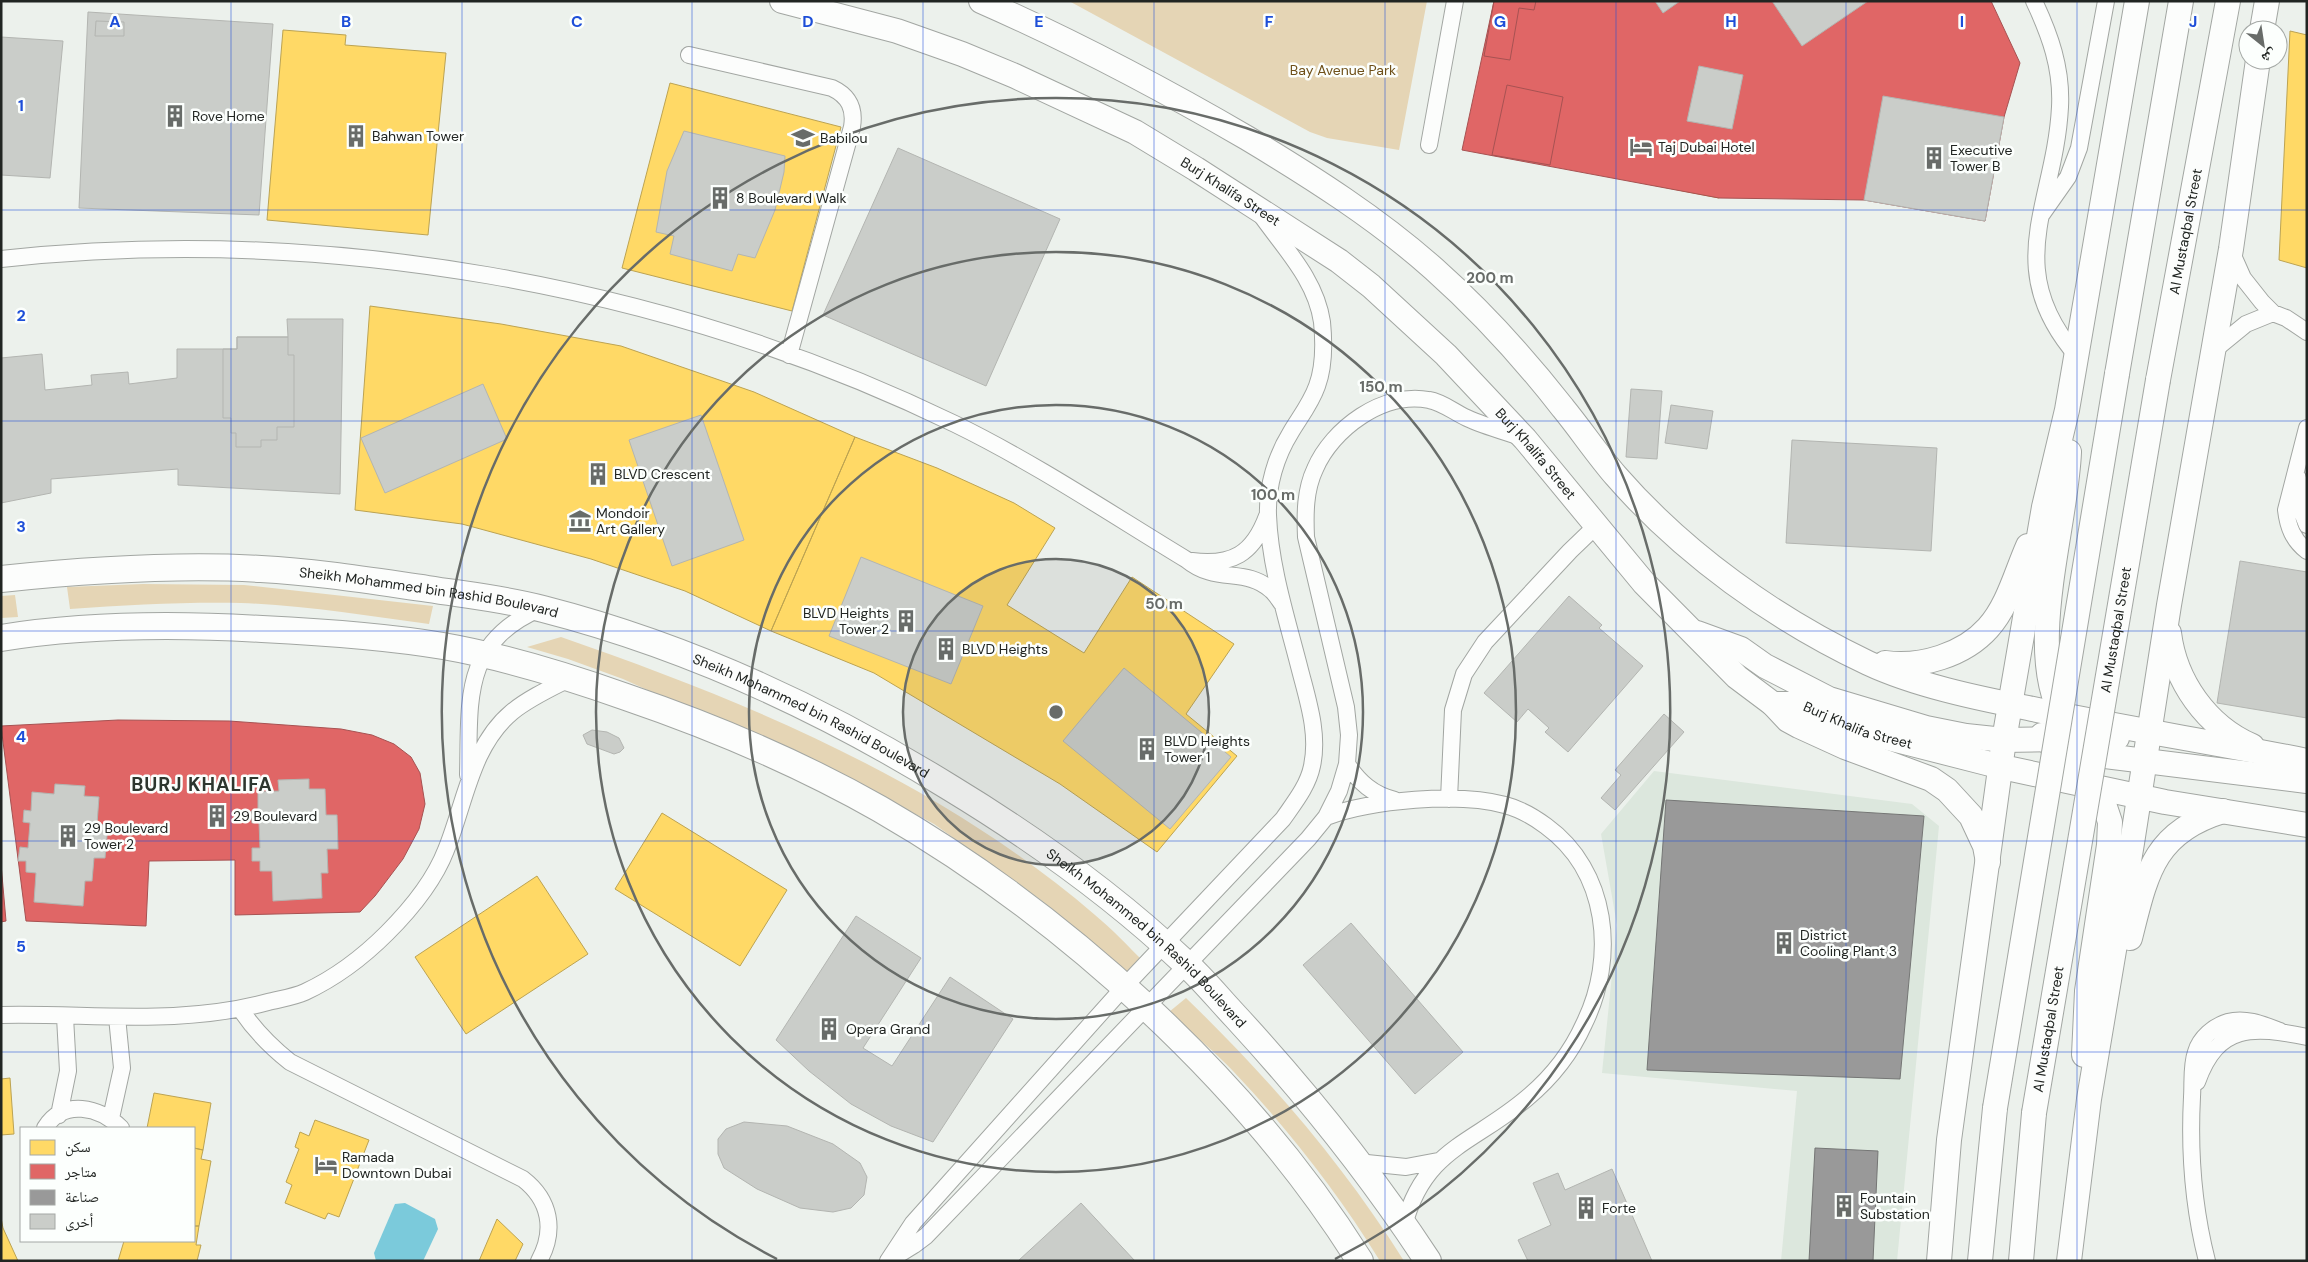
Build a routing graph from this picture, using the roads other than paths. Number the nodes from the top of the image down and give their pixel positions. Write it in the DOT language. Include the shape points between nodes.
graph roads {
  1 [pos="980,1"];
  2 [pos="1455,1"];
  3 [pos="2034,1"];
  4 [pos="2106,1"];
  5 [pos="2136,1"];
  6 [pos="2180,1"];
  7 [pos="2228,1"];
  8 [pos="2267,1"];
  9 [pos="795,3"];
  10 [pos="836,8"];
  11 [pos="1013,9"];
  12 [pos="2264,20"];
  13 [pos="689,55"];
  14 [pos="2257,70"];
  15 [pos="1429,145"];
  16 [pos="1257,210"];
  17 [pos="2041,216"];
  18 [pos="2230,249"];
  19 [pos="1,259"];
  20 [pos="2280,316"];
  21 [pos="2307,320"];
  22 [pos="2307,332"];
  23 [pos="2213,352"];
  24 [pos="789,355"];
  25 [pos="2077,356"];
  26 [pos="2067,410"];
  27 [pos="2307,428"];
  28 [pos="1525,439"];
  29 [pos="2297,461"];
  30 [pos="2044,507"];
  31 [pos="1268,514"];
  32 [pos="2307,525"];
  33 [pos="1595,527"];
  34 [pos="2307,551"];
  35 [pos="1187,560"];
  36 [pos="1,579"];
  37 [pos="1283,605"];
  38 [pos="2169,606"];
  39 [pos="540,608"];
  40 [pos="1693,631"];
  41 [pos="1,638"];
  42 [pos="483,654"];
  43 [pos="1854,656"];
  44 [pos="571,678"];
  45 [pos="1773,704"];
  46 [pos="2011,705"];
  47 [pos="2061,715"];
  48 [pos="2148,733"];
  49 [pos="2004,740"];
  50 [pos="2068,747"];
  51 [pos="2277,755"];
  52 [pos="2145,761"];
  53 [pos="2307,761"];
  54 [pos="1347,764"];
  55 [pos="2002,767"];
  56 [pos="2307,781"];
  57 [pos="468,782"];
  58 [pos="2089,784"];
  59 [pos="2140,796"];
  60 [pos="1449,799"];
  61 [pos="1402,802"];
  62 [pos="2224,811"];
  63 [pos="1326,817"];
  64 [pos="2307,824"];
  65 [pos="1988,862"];
  66 [pos="1166,945"];
  67 [pos="1188,965"];
  68 [pos="1124,988"];
  69 [pos="2106,989"];
  70 [pos="1147,1007"];
  71 [pos="241,1010"];
  72 [pos="1,1015"];
  73 [pos="65,1016"];
  74 [pos="117,1017"];
  75 [pos="2307,1036"];
  76 [pos="2089,1099"];
  77 [pos="60,1107"];
  78 [pos="116,1123"];
  79 [pos="46,1127"];
  80 [pos="1357,1162"];
  81 [pos="1438,1162"];
  82 [pos="1404,1225"];
  83 [pos="539,1261"];
  84 [pos="888,1261"];
  85 [pos="1360,1261"];
  86 [pos="1428,1261"];
  87 [pos="1939,1261"];
  88 [pos="1980,1261"];
  89 [pos="2021,1261"];
  90 [pos="2068,1261"];
  91 [pos="2207,1261"];
  1 -- 11 [label="street"];
  2 -- 15 [label="street"];
  3 -- 17 [label="street" via="2050,36 2060,83 2057,131"];
  4 -- 17 [label="street" via="2080,148 2064,184"];
  5 -- 25 [label="street"];
  6 -- 88 [label="street, bridge" via="1995,1108"];
  7 -- 89 [label="street, Al Mustaqbal Street, bridge" via="2158,380 2034,1113"];
  8 -- 12 [label="street"];
  9 -- 10 [label="street, Burj Khalifa Street"];
  10 -- 16 [label="street, Burj Khalifa Street" via="962,54 1135,132"];
  11 -- 43 [label="street" via="1211,117 1301,171 1392,234 1434,269 1520,356 1618,478 1680,539 1713,567 1768,605"];
  13 -- 24 [label="street" via="832,88 841,92 852,108 852,127"];
  14 -- 18 [label="street"];
  16 -- 28 [label="street, Burj Khalifa Street" via="1339,261 1371,286 1446,355"];
  16 -- 31 [label="street" via="1302,270 1311,286 1322,323 1322,368 1317,386 1276,462"];
  17 -- 25 [label="street" via="2035,243 2039,285 2051,320"];
  18 -- 20 [label="street" via="2243,278"];
  18 -- 23 [label="street"];
  19 -- 24 [label="street" via="69,253 197,249 298,253 439,268 629,305"];
  20 -- 21 [label="street"];
  20 -- 22 [label="street"];
  20 -- 23 [label="street" via="2246,324"];
  23 -- 38 [label="street"];
  24 -- 35 [label="street" via="957,425"];
  25 -- 26 [label="street"];
  26 -- 30 [label="street"];
  26 -- 47 [label="street" via="2069,467 2045,633 2049,678"];
  27 -- 29 [label="street"];
  28 -- 33 [label="street, Burj Khalifa Street"];
  28 -- 54 [label="street" via="1468,418 1443,404 1408,400 1384,404 1348,427 1327,447 1314,469 1305,514 1306,537 1346,707 1349,735"];
  29 -- 32 [label="street" via="2301,510"];
  29 -- 34 [label="street" via="2286,510 2293,536"];
  30 -- 43 [label="street" via="2004,603 1988,628 1974,640 1942,657 1907,664"];
  30 -- 46 [label="street"];
  31 -- 35 [label="street" via="1261,532 1244,552 1220,562"];
  31 -- 37 [label="street"];
  33 -- 40 [label="street, Burj Khalifa Street" via="1644,583"];
  33 -- 60 [label="street" via="1485,642 1464,674 1453,710"];
  35 -- 37 [label="street" via="1208,573 1254,580 1272,590"];
  36 -- 39 [label="main road, Sheikh Mohammed bin Rashid Boulevard" via="167,568 260,569 354,578"];
  37 -- 66 [label="street" via="1315,740 1312,768 1301,793 1283,819"];
  38 -- 48 [label="street"];
  38 -- 51 [label="street" via="2171,644 2192,696 2229,734"];
  39 -- 42 [label="street" via="508,626"];
  39 -- 66 [label="main road, Sheikh Mohammed bin Rashid Boulevard" via="713,665 864,736 1015,828 1069,866"];
  40 -- 45 [label="street, Burj Khalifa Street" via="1737,677"];
  40 -- 49 [label="street" via="1741,649 1829,699 1950,733"];
  41 -- 42 [label="main road" via="123,628 230,627 422,644"];
  42 -- 44 [label="main road"];
  42 -- 57 [label="street" via="472,688"];
  43 -- 46 [label="street" via="1896,674"];
  44 -- 57 [label="street" via="511,713 486,745"];
  44 -- 68 [label="main road" via="760,748 879,809 984,876"];
  45 -- 55 [label="street, Burj Khalifa Street" via="1801,704 1873,735"];
  45 -- 65 [label="street" via="1788,720 1799,726 1931,779 1947,790 1971,816"];
  46 -- 47 [label="street"];
  46 -- 49 [label="street"];
  46 -- 50 [label="street"];
  47 -- 48 [label="street"];
  47 -- 50 [label="street"];
  48 -- 50 [label="street"];
  48 -- 51 [label="street"];
  48 -- 52 [label="street"];
  49 -- 50 [label="street"];
  49 -- 55 [label="street"];
  50 -- 52 [label="street"];
  50 -- 55 [label="street"];
  50 -- 58 [label="street"];
  50 -- 59 [label="street"];
  51 -- 53 [label="street"];
  52 -- 56 [label="street"];
  52 -- 59 [label="street"];
  54 -- 61 [label="street" via="1370,790"];
  54 -- 63 [label="street" via="1339,791"];
  55 -- 58 [label="street, Burj Khalifa Street"];
  55 -- 65 [label="street"];
  57 -- 71 [label="street" via="459,819 444,854 426,887 396,924 363,957 304,992"];
  58 -- 59 [label="street, Burj Khalifa Street"];
  58 -- 76 [label="street" via="2103,802 2110,822 2085,1013 2084,1056"];
  59 -- 62 [label="street, Burj Khalifa Street"];
  59 -- 69 [label="street"];
  60 -- 61 [label="street"];
  60 -- 81 [label="street" via="1507,805 1534,817 1557,834 1584,868 1595,891 1603,942 1595,996 1585,1023 1554,1072 1526,1099"];
  61 -- 63 [label="street" via="1363,806"];
  62 -- 64 [label="street, Burj Khalifa Street"];
  62 -- 69 [label="street" via="2181,830 2158,854 2144,881 2127,950"];
  63 -- 67 [label="street" via="1308,840"];
  65 -- 87 [label="street" via="1949,1140"];
  66 -- 67 [label="main road, Sheikh Mohammed bin Rashid Boulevard"];
  66 -- 68 [label="street"];
  67 -- 70 [label="street"];
  67 -- 80 [label="main road, Sheikh Mohammed bin Rashid Boulevard" via="1279,1063"];
  68 -- 70 [label="main road"];
  68 -- 84 [label="street" via="913,1223"];
  69 -- 76 [label="street"];
  70 -- 84 [label="street" via="926,1236"];
  70 -- 85 [label="main road" via="1278,1147 1314,1192"];
  71 -- 74 [label="street" via="159,1018"];
  71 -- 83 [label="street" via="254,1030 290,1062 534,1188 548,1213 550,1227"];
  72 -- 73 [label="street"];
  73 -- 74 [label="street"];
  73 -- 77 [label="street" via="68,1071"];
  74 -- 78 [label="street" via="122,1068"];
  75 -- 91 [label="street" via="2258,1029 2244,1031 2219,1044 2202,1066 2192,1096 2190,1133 2192,1179"];
  76 -- 90 [label="street"];
  77 -- 78 [label="street" via="99,1111"];
  77 -- 79 [label="street"];
  80 -- 81 [label="street" via="1406,1167"];
  80 -- 82 [label="main road, Sheikh Mohammed bin Rashid Boulevard"];
  81 -- 82 [label="street" via="1416,1191"];
  82 -- 86 [label="main road, Sheikh Mohammed bin Rashid Boulevard"];
}
